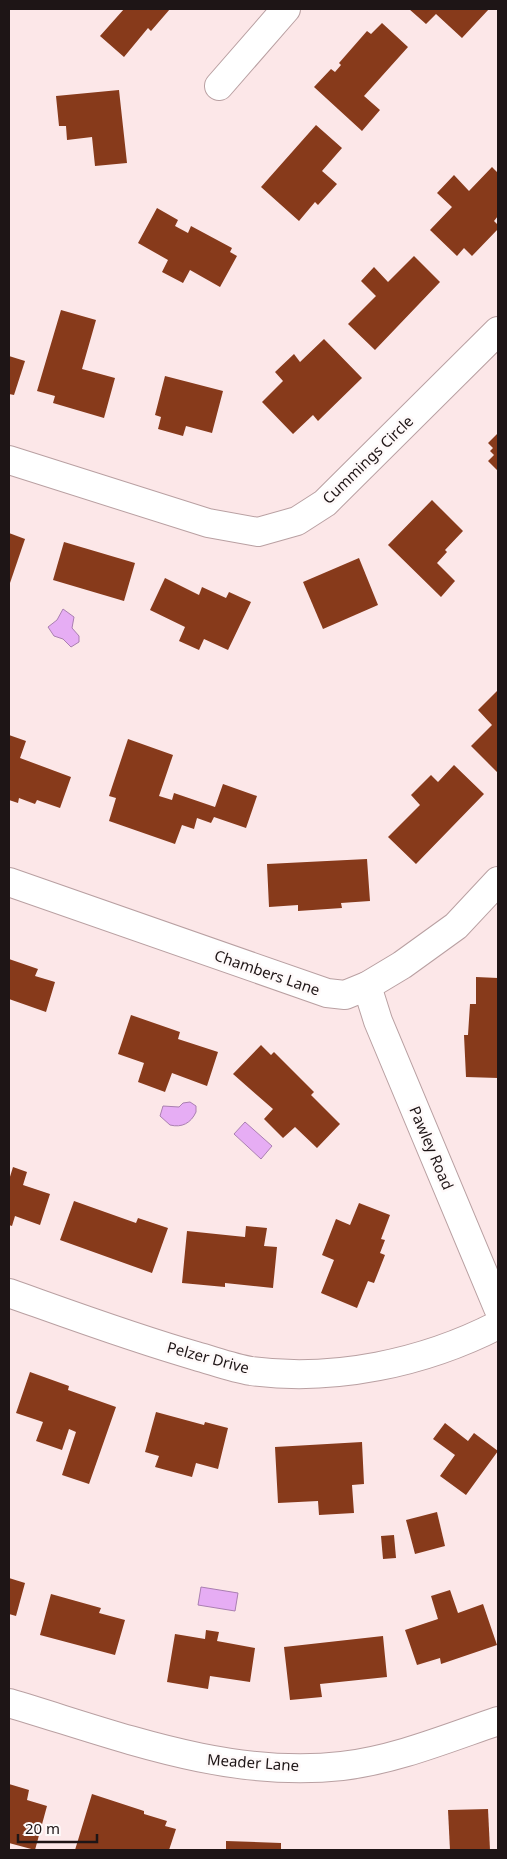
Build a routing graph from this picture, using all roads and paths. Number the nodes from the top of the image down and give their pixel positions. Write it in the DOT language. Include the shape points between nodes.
graph roads {
  1 [pos="286,9"];
  2 [pos="219,86"];
  3 [pos="498,331"];
  4 [pos="9,460"];
  5 [pos="498,881"];
  6 [pos="9,882"];
  7 [pos="367,986"];
  8 [pos="9,1293"];
  9 [pos="498,1308"];
  10 [pos="498,1325"];
  11 [pos="9,1703"];
  12 [pos="498,1721"];
  1 -- 2 [label="street"];
  3 -- 4 [label="street, Cummings Circle" via="325,503 297,521 258,532 208,523"];
  5 -- 7 [label="street, Chambers Lane" via="456,926"];
  6 -- 7 [label="street, Chambers Lane" via="327,993 346,995"];
  7 -- 9 [label="street, Pawley Road" via="378,1021"];
  8 -- 10 [label="street, Pelzer Drive" via="250,1371 325,1374 396,1363 479,1335"];
  11 -- 12 [label="street, Meader Lane" via="181,1755 225,1764 295,1767 342,1766 405,1753"];
}
